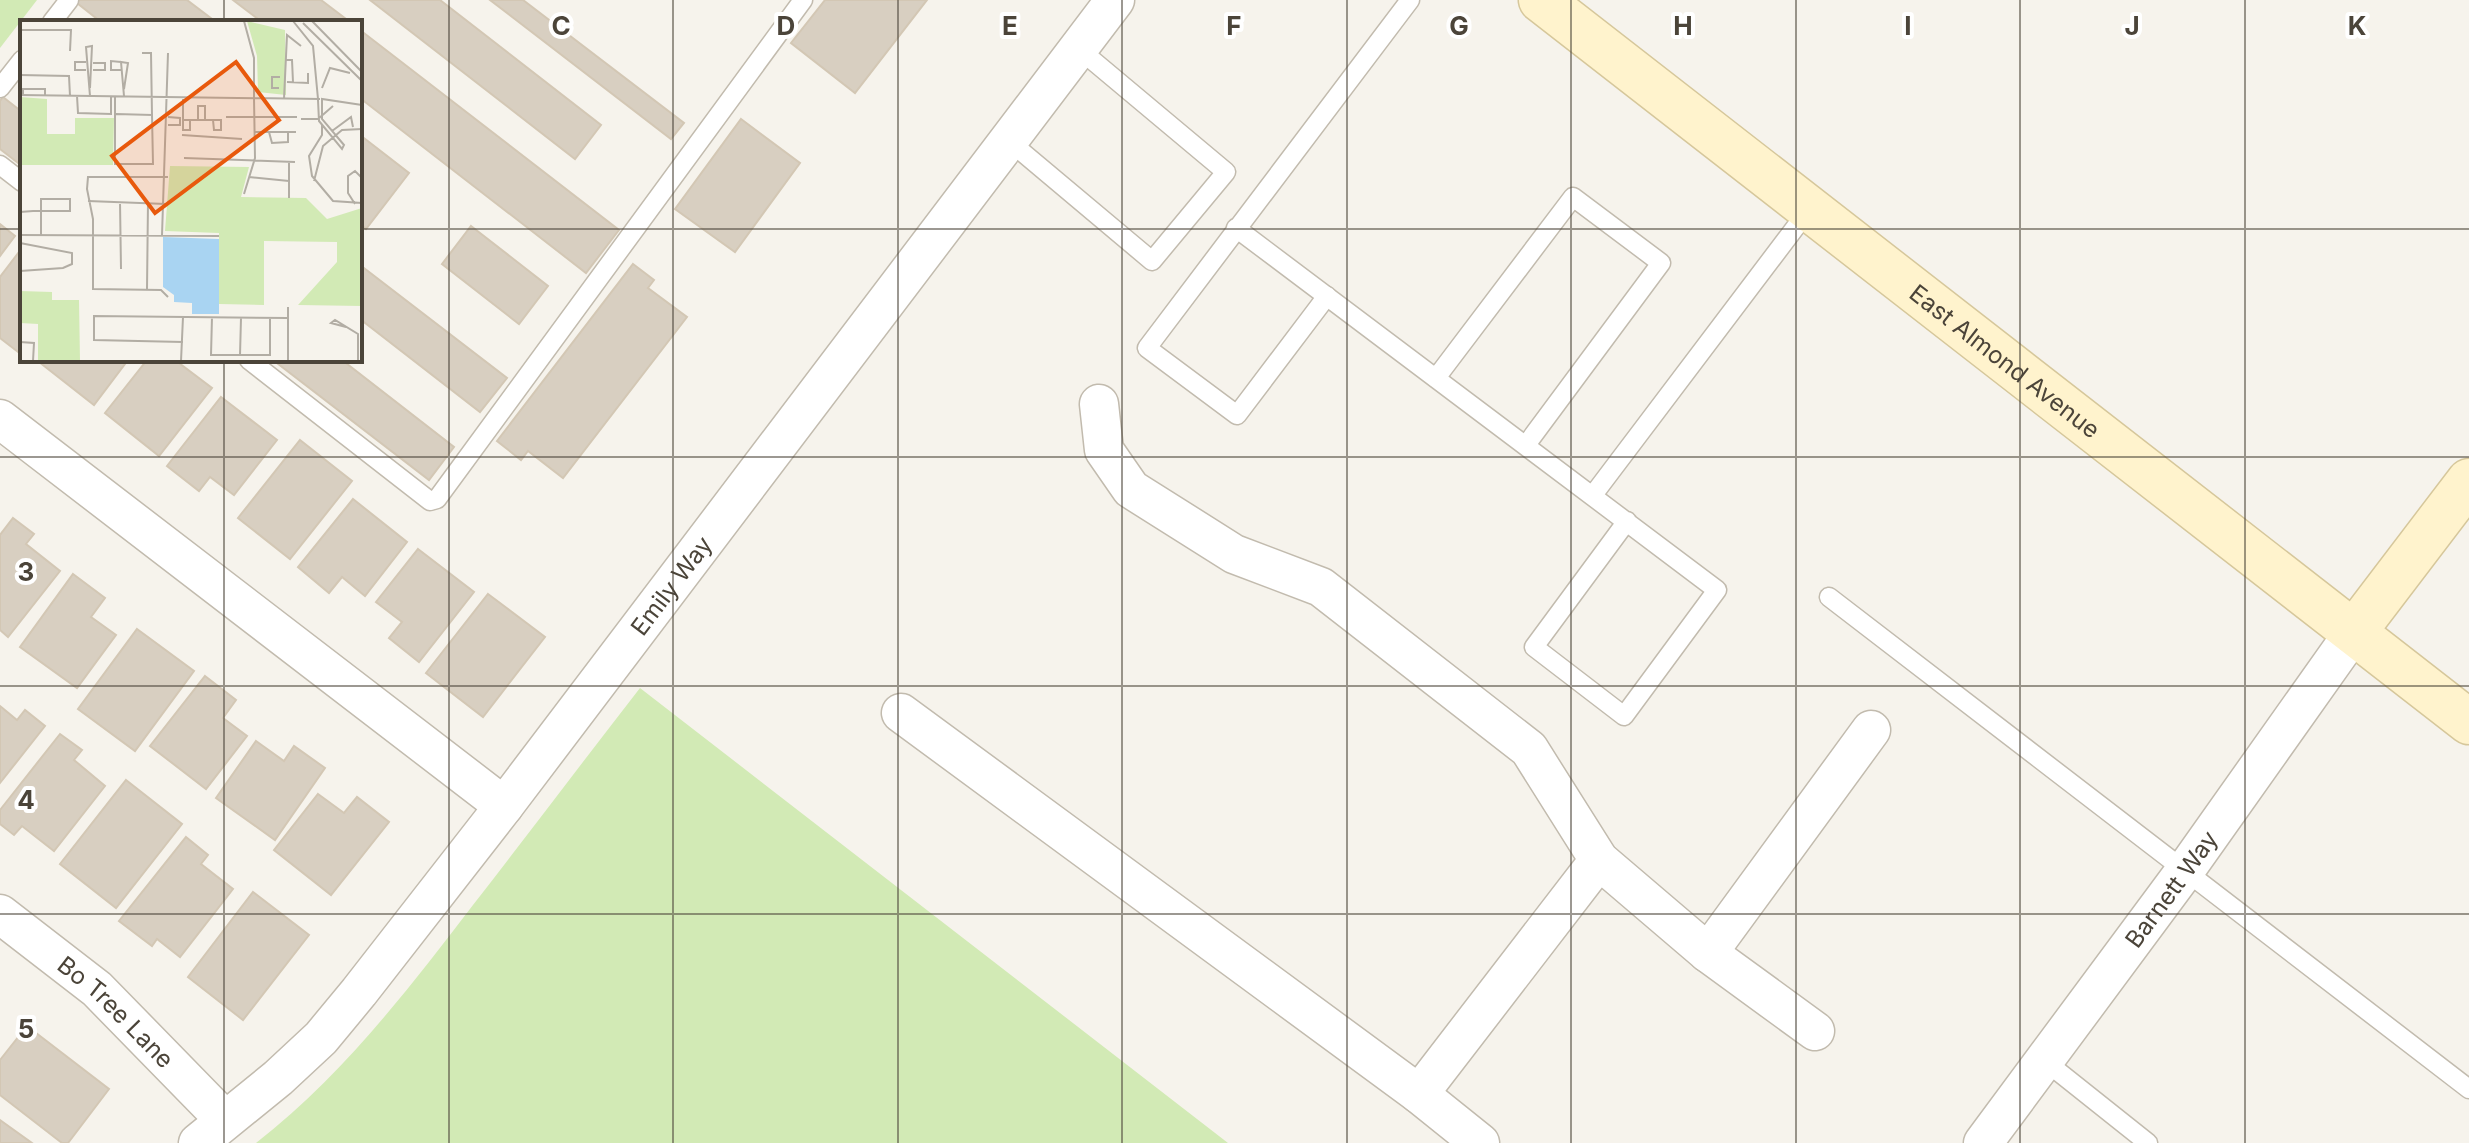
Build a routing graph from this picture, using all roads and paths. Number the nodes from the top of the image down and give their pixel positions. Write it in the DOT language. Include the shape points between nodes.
graph roads {
  1 [pos="69,0"];
  2 [pos="803,0"];
  3 [pos="1115,0"];
  4 [pos="1410,0"];
  5 [pos="1541,0"];
  6 [pos="54,20"];
  7 [pos="1079,49"];
  8 [pos="20,63"];
  9 [pos="0,88"];
  10 [pos="1009,141"];
  11 [pos="0,165"];
  12 [pos="20,180"];
  13 [pos="1810,208"];
  14 [pos="1236,228"];
  15 [pos="1327,296"];
  16 [pos="252,362"];
  17 [pos="1436,378"];
  18 [pos="1099,404"];
  19 [pos="0,419"];
  20 [pos="1526,445"];
  21 [pos="2469,481"];
  22 [pos="1593,495"];
  23 [pos="1627,521"];
  24 [pos="1829,597"];
  25 [pos="2354,632"];
  26 [pos="901,713"];
  27 [pos="2469,722"];
  28 [pos="1871,730"];
  29 [pos="504,806"];
  30 [pos="1599,860"];
  31 [pos="2184,872"];
  32 [pos="6,931"];
  33 [pos="1708,953"];
  34 [pos="1815,1031"];
  35 [pos="2045,1061"];
  36 [pos="2469,1089"];
  37 [pos="1419,1094"];
  38 [pos="212,1131"];
  39 [pos="1480,1143"];
  40 [pos="1983,1143"];
  41 [pos="2148,1143"];
  1 -- 6 [label="lane"];
  2 -- 16 [label="lane" via="437,499 430,501"];
  3 -- 7 [label="street, Emily Way"];
  4 -- 14 [label="lane"];
  5 -- 13 [label="main road, East Almond Avenue"];
  7 -- 10 [label="street, Emily Way"];
  7 -- 10 [label="lane" via="1226,172 1152,261"];
  8 -- 9 [label="lane"];
  10 -- 29 [label="street, Emily Way"];
  11 -- 12 [label="lane"];
  13 -- 22 [label="lane"];
  13 -- 25 [label="main road, East Almond Avenue"];
  14 -- 15 [label="lane"];
  14 -- 15 [label="lane" via="1147,348 1203,390 1237,415"];
  15 -- 17 [label="lane"];
  17 -- 20 [label="lane"];
  17 -- 20 [label="lane" via="1573,197 1661,263"];
  18 -- 30 [label="street" via="1104,450 1131,489 1234,554 1321,587 1529,749"];
  19 -- 29 [label="street"];
  20 -- 22 [label="lane"];
  21 -- 25 [label="main road"];
  22 -- 23 [label="lane"];
  23 -- 23 [label="lane" via="1717,590 1624,716 1534,647"];
  24 -- 31 [label="lane"];
  25 -- 27 [label="main road, East Almond Avenue"];
  25 -- 31 [label="street, Barnett Way"];
  26 -- 37 [label="street"];
  28 -- 33 [label="street"];
  29 -- 38 [label="street, Emily Way" via="321,1038"];
  30 -- 33 [label="street"];
  30 -- 37 [label="street"];
  31 -- 35 [label="street, Barnett Way"];
  31 -- 36 [label="lane"];
  32 -- 38 [label="street, Bo Tree Lane" via="97,989"];
  33 -- 34 [label="street"];
  35 -- 40 [label="street, Barnett Way"];
  35 -- 41 [label="lane"];
  37 -- 39 [label="street"];
}
